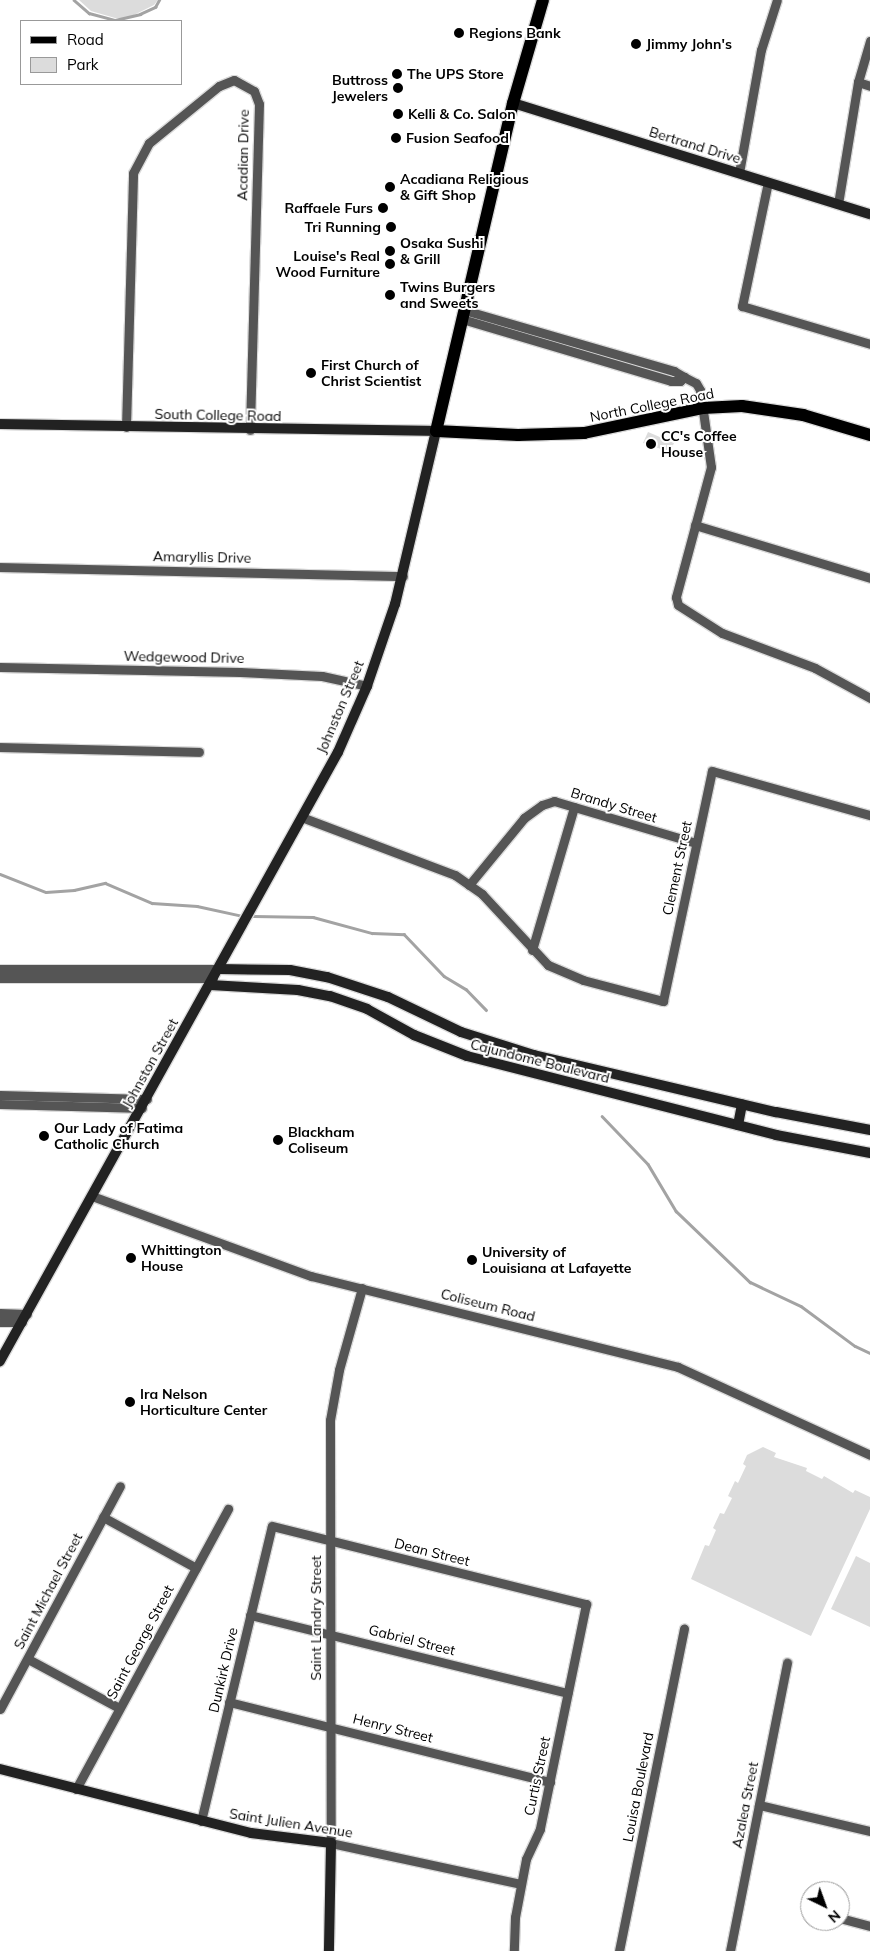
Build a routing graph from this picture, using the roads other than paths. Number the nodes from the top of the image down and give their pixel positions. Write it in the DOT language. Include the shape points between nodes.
graph roads {
  1 [pos="543,0"];
  2 [pos="777,0"];
  3 [pos="870,41"];
  4 [pos="858,82"];
  5 [pos="870,86"];
  6 [pos="513,103"];
  7 [pos="739,173"];
  8 [pos="768,182"];
  9 [pos="838,204"];
  10 [pos="870,214"];
  11 [pos="463,314"];
  12 [pos="870,344"];
  13 [pos="609,352"];
  14 [pos="606,362"];
  15 [pos="684,377"];
  16 [pos="703,408"];
  17 [pos="0,424"];
  18 [pos="126,427"];
  19 [pos="250,430"];
  20 [pos="436,431"];
  21 [pos="870,435"];
  22 [pos="696,525"];
  23 [pos="0,567"];
  24 [pos="403,576"];
  25 [pos="870,578"];
  26 [pos="0,667"];
  27 [pos="367,686"];
  28 [pos="870,698"];
  29 [pos="0,747"];
  30 [pos="198,752"];
  31 [pos="574,807"];
  32 [pos="870,816"];
  33 [pos="304,818"];
  34 [pos="696,843"];
  35 [pos="469,884"];
  36 [pos="532,950"];
  37 [pos="0,969"];
  38 [pos="214,977"];
  39 [pos="0,978"];
  40 [pos="511,1048"];
  41 [pos="506,1066"];
  42 [pos="0,1095"];
  43 [pos="0,1104"];
  44 [pos="144,1104"];
  45 [pos="742,1104"];
  46 [pos="738,1125"];
  47 [pos="870,1130"];
  48 [pos="870,1153"];
  49 [pos="92,1196"];
  50 [pos="362,1288"];
  51 [pos="0,1313"];
  52 [pos="24,1318"];
  53 [pos="0,1322"];
  54 [pos="0,1361"];
  55 [pos="870,1455"];
  56 [pos="120,1486"];
  57 [pos="228,1509"];
  58 [pos="103,1518"];
  59 [pos="272,1526"];
  60 [pos="329,1540"];
  61 [pos="196,1568"];
  62 [pos="586,1604"];
  63 [pos="250,1615"];
  64 [pos="684,1628"];
  65 [pos="330,1634"];
  66 [pos="28,1658"];
  67 [pos="787,1664"];
  68 [pos="568,1693"];
  69 [pos="229,1702"];
  70 [pos="119,1708"];
  71 [pos="0,1710"];
  72 [pos="330,1727"];
  73 [pos="0,1769"];
  74 [pos="550,1782"];
  75 [pos="76,1789"];
  76 [pos="759,1805"];
  77 [pos="201,1821"];
  78 [pos="870,1831"];
  79 [pos="331,1843"];
  80 [pos="521,1884"];
  81 [pos="850,1921"];
  82 [pos="870,1926"];
  83 [pos="330,1951"];
  84 [pos="514,1951"];
  85 [pos="619,1951"];
  86 [pos="730,1951"];
  1 -- 6 [label="main road, Johnston Street"];
  2 -- 7 [label="street" via="761,50"];
  3 -- 4 [label="street"];
  4 -- 5 [label="street"];
  4 -- 9 [label="street"];
  6 -- 7 [label="street, Bertrand Drive"];
  6 -- 11 [label="main road, Johnston Street"];
  7 -- 8 [label="street, Bertrand Drive"];
  8 -- 9 [label="street, Bertrand Drive"];
  8 -- 12 [label="street" via="742,306"];
  9 -- 10 [label="street, Bertrand Drive"];
  11 -- 13 [label="street"];
  11 -- 14 [label="street"];
  11 -- 20 [label="main road, Johnston Street"];
  13 -- 14 [label="street"];
  13 -- 15 [label="street" via="674,371"];
  14 -- 15 [label="street" via="671,381 680,381"];
  15 -- 16 [label="street" via="699,386"];
  16 -- 20 [label="main road, North College Road" via="584,433 518,435"];
  16 -- 21 [label="main road, North College Road" via="777,410"];
  16 -- 22 [label="street" via="711,467"];
  17 -- 18 [label="street, South College Road"];
  18 -- 19 [label="street, South College Road"];
  18 -- 19 [label="street, Acadian Drive" via="133,173 149,143 219,86 234,80 254,91 259,104"];
  19 -- 20 [label="street, South College Road"];
  20 -- 24 [label="street, Johnston Street"];
  22 -- 25 [label="street"];
  22 -- 28 [label="street" via="676,597 678,605 722,634 815,668"];
  23 -- 24 [label="street, Amaryllis Drive"];
  24 -- 27 [label="street, Johnston Street"];
  26 -- 27 [label="street, Wedgewood Drive" via="322,676"];
  27 -- 33 [label="street, Johnston Street"];
  29 -- 30 [label="street"];
  31 -- 34 [label="street, Brandy Street"];
  31 -- 35 [label="street, Brandy Street" via="554,801 524,818"];
  31 -- 36 [label="street"];
  32 -- 34 [label="street, Clement Street" via="712,771"];
  33 -- 35 [label="street" via="440,867"];
  33 -- 38 [label="street, Johnston Street"];
  34 -- 36 [label="street, Clement Street" via="663,1001 559,971 543,962"];
  35 -- 36 [label="street" via="488,900"];
  37 -- 38 [label="street"];
  38 -- 39 [label="street"];
  38 -- 40 [label="street, Cajundome Boulevard" via="290,970 328,977 388,997 461,1032"];
  38 -- 41 [label="street, Cajundome Boulevard" via="330,996 367,1010 432,1044"];
  38 -- 44 [label="street, Johnston Street"];
  40 -- 41 [label="street"];
  40 -- 45 [label="street, Cajundome Boulevard"];
  41 -- 46 [label="street, Cajundome Boulevard"];
  42 -- 44 [label="street"];
  43 -- 44 [label="street"];
  44 -- 49 [label="street, Johnston Street"];
  45 -- 46 [label="street"];
  45 -- 47 [label="street, Cajundome Boulevard"];
  46 -- 48 [label="street, Cajundome Boulevard"];
  49 -- 50 [label="street, Coliseum Road" via="280,1266"];
  49 -- 52 [label="street, Johnston Street"];
  50 -- 55 [label="street, Coliseum Road" via="678,1367"];
  50 -- 60 [label="street, Saint Landry Street" via="339,1370 330,1420"];
  51 -- 52 [label="street"];
  52 -- 53 [label="street"];
  52 -- 54 [label="street, Johnston Street"];
  56 -- 58 [label="street, Saint Michael Street"];
  57 -- 61 [label="street, Saint George Street"];
  58 -- 61 [label="street"];
  58 -- 66 [label="street, Saint Michael Street"];
  59 -- 60 [label="street, Dean Street"];
  59 -- 63 [label="street, Dunkirk Drive"];
  60 -- 62 [label="street, Dean Street"];
  60 -- 65 [label="street, Saint Landry Street"];
  61 -- 70 [label="street, Saint George Street"];
  62 -- 68 [label="street, Curtis Street"];
  63 -- 65 [label="street, Gabriel Street"];
  63 -- 69 [label="street, Dunkirk Drive"];
  64 -- 85 [label="street, Louisa Boulevard"];
  65 -- 68 [label="street, Gabriel Street"];
  65 -- 72 [label="street, Saint Landry Street"];
  66 -- 70 [label="street"];
  66 -- 71 [label="street, Saint Michael Street"];
  67 -- 76 [label="street, Azalea Street"];
  68 -- 74 [label="street, Curtis Street"];
  69 -- 72 [label="street, Henry Street"];
  69 -- 77 [label="street, Dunkirk Drive"];
  70 -- 75 [label="street, Saint George Street"];
  72 -- 74 [label="street, Henry Street"];
  72 -- 79 [label="street, Saint Landry Street"];
  73 -- 75 [label="street, Saint Julien Avenue"];
  74 -- 80 [label="street, Curtis Street" via="540,1829 526,1860"];
  75 -- 77 [label="street, Saint Julien Avenue"];
  76 -- 78 [label="street"];
  76 -- 86 [label="street, Azalea Street"];
  77 -- 79 [label="street, Saint Julien Avenue" via="251,1833"];
  79 -- 80 [label="street, Saint Julien Avenue"];
  79 -- 83 [label="street, Saint Landry Street"];
  80 -- 84 [label="street, Curtis Street"];
  81 -- 82 [label="street"];
}
